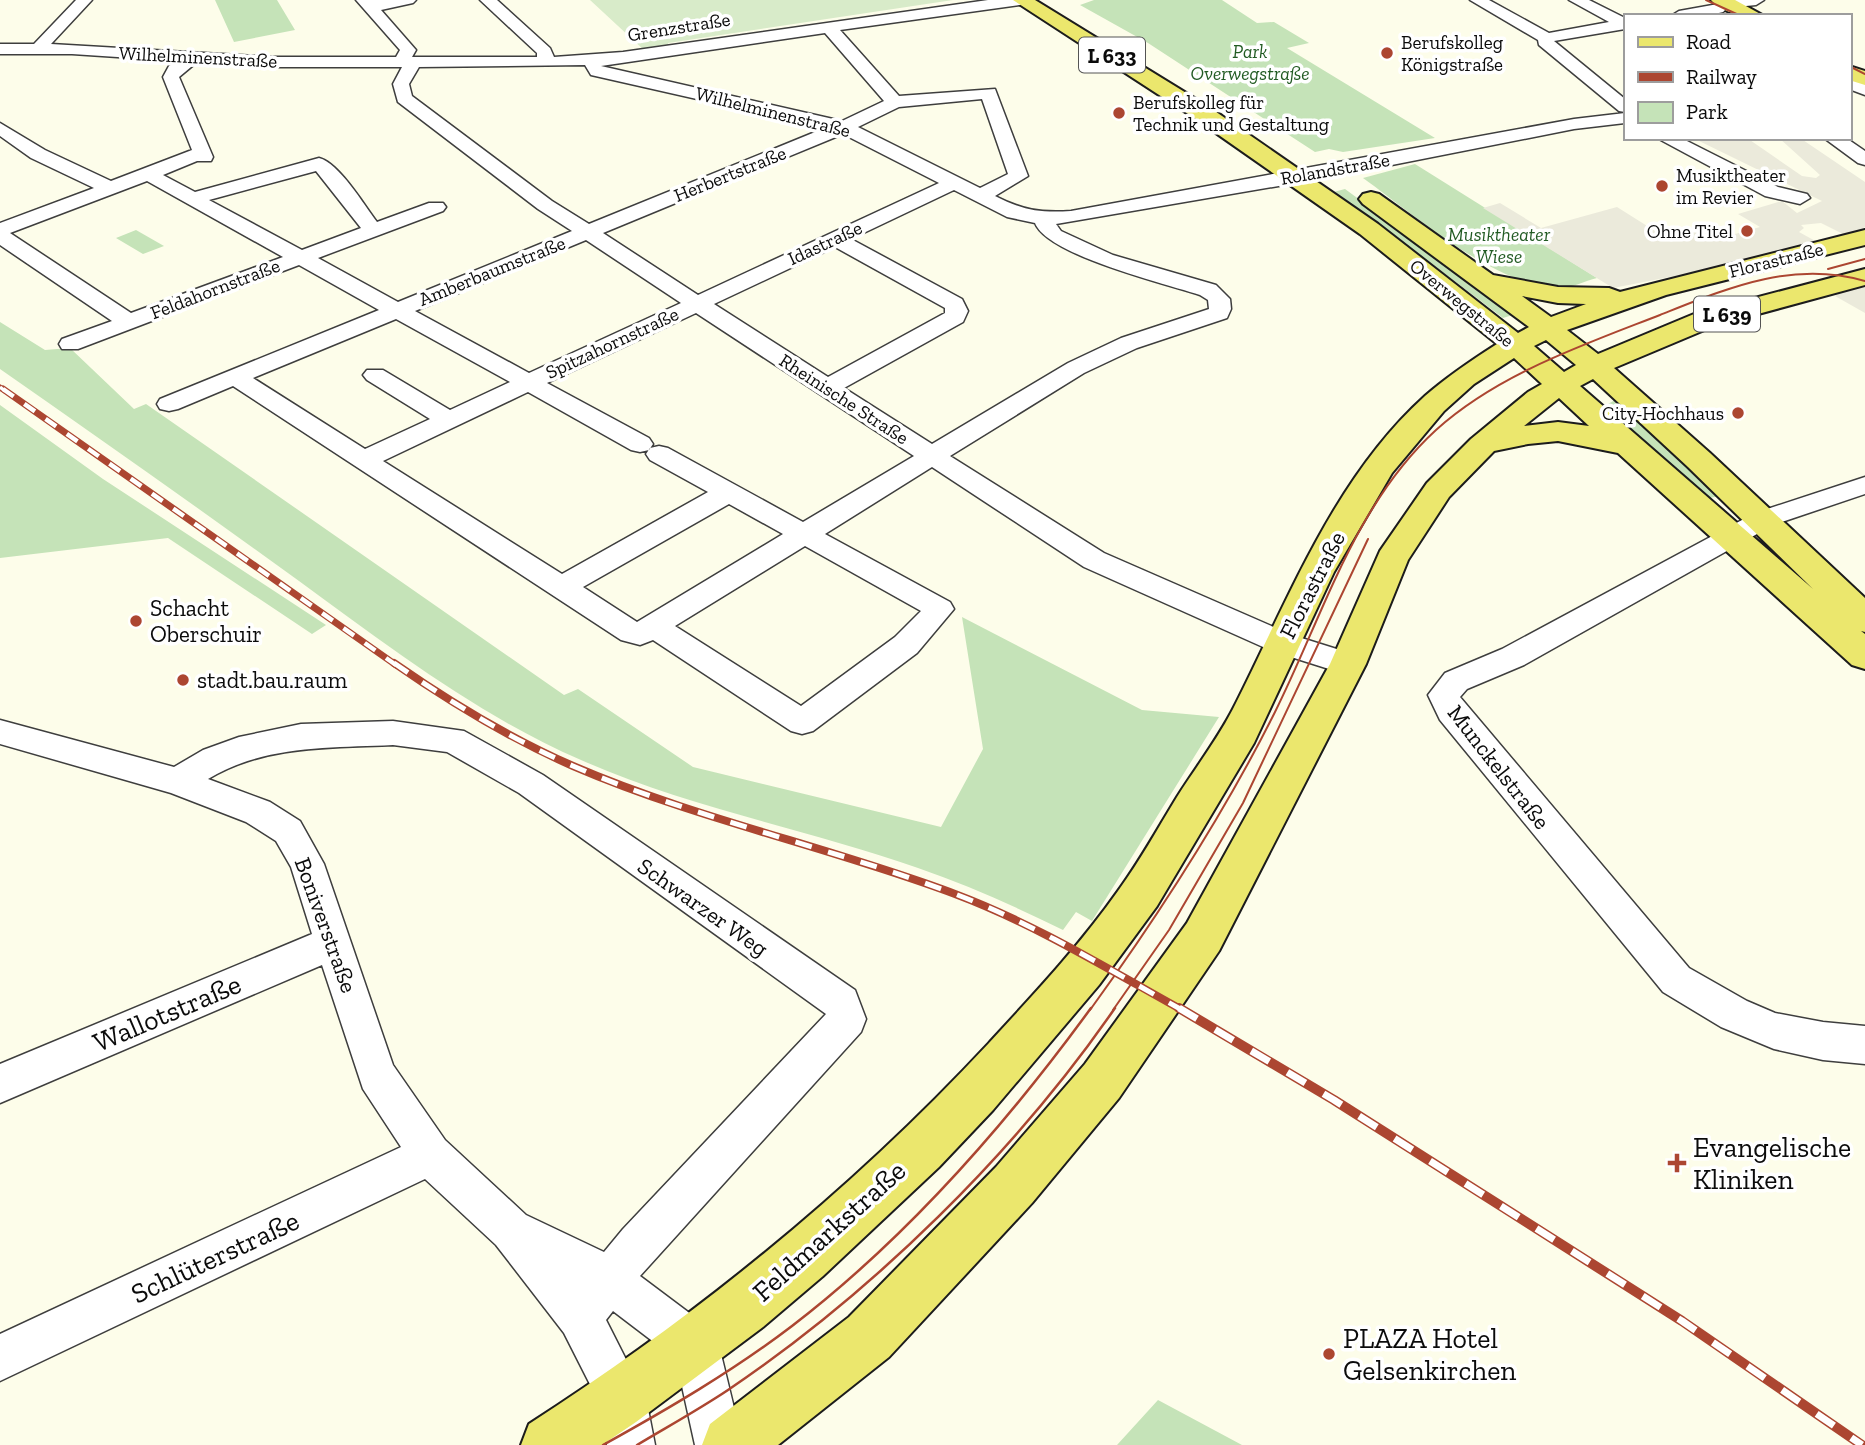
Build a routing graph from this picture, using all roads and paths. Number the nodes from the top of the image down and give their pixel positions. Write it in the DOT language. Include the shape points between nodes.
graph roads {
  1 [pos="84,0"];
  2 [pos="408,0"];
  3 [pos="488,0"];
  4 [pos="1021,0"];
  5 [pos="1478,0"];
  6 [pos="1577,0"];
  7 [pos="1697,0"];
  8 [pos="1756,0"];
  9 [pos="368,4"];
  10 [pos="1725,7"];
  11 [pos="1689,14"];
  12 [pos="1748,14"];
  13 [pos="1624,24"];
  14 [pos="1624,24"];
  15 [pos="828,26"];
  16 [pos="1546,40"];
  17 [pos="38,49"];
  18 [pos="0,50"];
  19 [pos="191,59"];
  20 [pos="593,60"];
  21 [pos="407,62"];
  22 [pos="543,62"];
  23 [pos="895,102"];
  24 [pos="1624,106"];
  25 [pos="1624,118"];
  26 [pos="844,127"];
  27 [pos="0,128"];
  28 [pos="1670,140"];
  29 [pos="1836,140"];
  30 [pos="1308,155"];
  31 [pos="1865,159"];
  32 [pos="1331,171"];
  33 [pos="148,174"];
  34 [pos="1293,176"];
  35 [pos="954,183"];
  36 [pos="110,188"];
  37 [pos="979,196"];
  38 [pos="194,198"];
  39 [pos="1800,198"];
  40 [pos="436,206"];
  41 [pos="1044,219"];
  42 [pos="0,230"];
  43 [pos="373,230"];
  44 [pos="586,232"];
  45 [pos="0,236"];
  46 [pos="1865,237"];
  47 [pos="834,239"];
  48 [pos="302,257"];
  49 [pos="1865,277"];
  50 [pos="1483,279"];
  51 [pos="1646,294"];
  52 [pos="695,304"];
  53 [pos="397,310"];
  54 [pos="129,322"];
  55 [pos="1547,329"];
  56 [pos="70,344"];
  57 [pos="457,344"];
  58 [pos="1517,345"];
  59 [pos="1585,358"];
  60 [pos="375,375"];
  61 [pos="235,377"];
  62 [pos="528,382"];
  63 [pos="1561,384"];
  64 [pos="826,388"];
  65 [pos="169,404"];
  66 [pos="448,420"];
  67 [pos="1482,446"];
  68 [pos="1632,446"];
  69 [pos="933,456"];
  70 [pos="364,460"];
  71 [pos="1865,485"];
  72 [pos="729,492"];
  73 [pos="1764,519"];
  74 [pos="803,533"];
  75 [pos="1733,536"];
  76 [pos="560,587"];
  77 [pos="1865,619"];
  78 [pos="653,626"];
  79 [pos="1282,643"];
  80 [pos="1865,655"];
  81 [pos="1348,664"];
  82 [pos="0,732"];
  83 [pos="177,781"];
  84 [pos="335,942"];
  85 [pos="1076,979"];
  86 [pos="1865,1045"];
  87 [pos="0,1084"];
  88 [pos="430,1155"];
  89 [pos="512,1230"];
  90 [pos="608,1280"];
  91 [pos="580,1317"];
  92 [pos="696,1346"];
  93 [pos="0,1358"];
  94 [pos="627,1422"];
  95 [pos="550,1445"];
  96 [pos="719,1445"];
  97 [pos="731,1445"];
  1 -- 17 [label="street"];
  2 -- 9 [label="street"];
  3 -- 22 [label="street" via="544,51"];
  4 -- 15 [label="street, Grenzstraße"];
  4 -- 34 [label="main road, Overwegstraße / L 633" via="1201,112"];
  5 -- 16 [label="street"];
  6 -- 14 [label="street"];
  7 -- 10 [label="main road"];
  8 -- 10 [label="street"];
  9 -- 21 [label="street" via="408,50"];
  10 -- 11 [label="street"];
  10 -- 12 [label="main road"];
  13 -- 16 [label="street"];
  15 -- 20 [label="street, Grenzstraße"];
  15 -- 23 [label="street"];
  16 -- 24 [label="street"];
  17 -- 18 [label="street, Wilhelminenstraße"];
  17 -- 19 [label="street, Wilhelminenstraße"];
  19 -- 21 [label="street, Wilhelminenstraße"];
  19 -- 33 [label="street" via="171,77 203,154"];
  20 -- 22 [label="street, Wilhelminenstraße"];
  20 -- 26 [label="street, Wilhelminenstraße" via="597,71 608,74"];
  21 -- 22 [label="street, Wilhelminenstraße"];
  21 -- 44 [label="street, Rheinische Straße" via="401,84 404,98"];
  23 -- 26 [label="street, Herbertstraße"];
  23 -- 37 [label="street" via="989,93 1018,176"];
  25 -- 32 [label="street, Rolandstraße"];
  26 -- 35 [label="street, Wilhelminenstraße"];
  26 -- 44 [label="street, Herbertstraße"];
  27 -- 36 [label="street" via="38,154"];
  28 -- 39 [label="street" via="1772,192"];
  29 -- 31 [label="street"];
  30 -- 32 [label="main road, Overwegstraße"];
  32 -- 34 [label="street, Rolandstraße"];
  32 -- 50 [label="main road, Overwegstraße"];
  33 -- 36 [label="street"];
  33 -- 38 [label="street"];
  34 -- 41 [label="street, Rolandstraße"];
  34 -- 58 [label="main road, Overwegstraße / L 633"];
  35 -- 37 [label="street, Wilhelminenstraße"];
  35 -- 47 [label="street, Idastraße"];
  36 -- 42 [label="street"];
  37 -- 41 [label="street, Wilhelminenstraße" via="1014,213"];
  38 -- 43 [label="street" via="319,164 326,167"];
  38 -- 48 [label="street"];
  40 -- 43 [label="street, Feldahornstraße"];
  41 -- 69 [label="street, Wilhelminenstraße" via="1054,235 1106,259 1208,290 1219,296 1219,313 1111,350"];
  43 -- 48 [label="street, Feldahornstraße"];
  44 -- 52 [label="street, Rheinische Straße"];
  44 -- 53 [label="street, Amberbaumstraße"];
  45 -- 54 [label="street, Feldahornstraße"];
  46 -- 51 [label="main road, Florastraße / L 639"];
  47 -- 52 [label="street, Idastraße"];
  47 -- 64 [label="street" via="954,304 957,311 955,317"];
  48 -- 53 [label="street"];
  48 -- 54 [label="street, Feldahornstraße"];
  49 -- 59 [label="main road, Florastraße / L 639"];
  50 -- 51 [label="main road, Florastraße" via="1559,295"];
  50 -- 55 [label="main road, Overwegstraße"];
  51 -- 55 [label="main road, Florastraße / L 639"];
  51 -- 59 [label="main road" via="1596,328"];
  52 -- 62 [label="street, Spitzahornstraße"];
  52 -- 64 [label="street, Rheinische Straße"];
  53 -- 57 [label="street, Amberbaumstraße"];
  53 -- 61 [label="street, Amberbaumstraße"];
  54 -- 56 [label="street, Feldahornstraße"];
  55 -- 58 [label="main road, Florastraße / L 639"];
  55 -- 59 [label="main road, Overwegstraße"];
  57 -- 62 [label="street, Spitzahornstraße"];
  58 -- 63 [label="main road, Overwegstraße / L 633"];
  58 -- 79 [label="main road, Florastraße" via="1463,379 1402,437 1351,512"];
  59 -- 63 [label="main road, Florastraße / L 639"];
  59 -- 73 [label="main road, Overwegstraße"];
  60 -- 66 [label="street"];
  61 -- 65 [label="street, Amberbaumstraße"];
  61 -- 70 [label="street"];
  62 -- 66 [label="street, Spitzahornstraße"];
  62 -- 72 [label="street, Spitzahornstraße"];
  63 -- 67 [label="main road, Florastraße"];
  63 -- 68 [label="main road, Overwegstraße / L 633"];
  64 -- 69 [label="street, Rheinische Straße"];
  66 -- 70 [label="street, Spitzahornstraße"];
  67 -- 68 [label="main road, Florastraße" via="1554,430"];
  67 -- 81 [label="main road, Florastraße" via="1438,490 1392,559"];
  68 -- 75 [label="main road, Overwegstraße / L 633"];
  69 -- 74 [label="street"];
  69 -- 79 [label="street, Rheinische Straße" via="1094,560"];
  70 -- 76 [label="street"];
  71 -- 73 [label="street, Munckelstraße"];
  72 -- 74 [label="street, Spitzahornstraße"];
  72 -- 76 [label="street"];
  73 -- 75 [label="street, Munckelstraße"];
  73 -- 77 [label="main road, Overwegstraße"];
  74 -- 78 [label="street"];
  74 -- 78 [label="street, Spitzahornstraße" via="940,609 906,645 802,722"];
  75 -- 80 [label="main road, Overwegstraße / L 633"];
  75 -- 86 [label="street, Munckelstraße" via="1513,657 1456,681 1443,695 1451,711 1676,980 1774,1031"];
  76 -- 78 [label="street" via="631,632 639,634"];
  79 -- 81 [label="street, Rheinische Straße"];
  79 -- 85 [label="main road, Florastraße" via="1246,720 1135,903"];
  81 -- 97 [label="main road, Florastraße" via="1203,937 1102,1081 1014,1185 879,1327"];
  82 -- 83 [label="street, Boniverstraße"];
  83 -- 84 [label="street, Boniverstraße" via="258,812 288,831 307,864"];
  83 -- 90 [label="street, Schwarzer Weg" via="250,746 300,736 393,733 453,740 531,784 842,1003 847,1019"];
  84 -- 87 [label="street, Wallotstraße"];
  84 -- 88 [label="street, Boniverstraße" via="377,1075"];
  85 -- 92 [label="main road, Feldmarkstraße" via="925,1146 835,1231"];
  88 -- 89 [label="street, Boniverstraße"];
  88 -- 93 [label="street, Schlüterstraße"];
  89 -- 90 [label="street, Boniverstraße"];
  89 -- 91 [label="street, Boniverstraße"];
  90 -- 91 [label="street, Schwarzer Weg"];
  90 -- 92 [label="street, Boniverstraße"];
  91 -- 94 [label="street, Boniverstraße"];
  92 -- 94 [label="main road, Feldmarkstraße"];
  92 -- 96 [label="street"];
  94 -- 95 [label="main road, Feldmarkstraße"];
}
